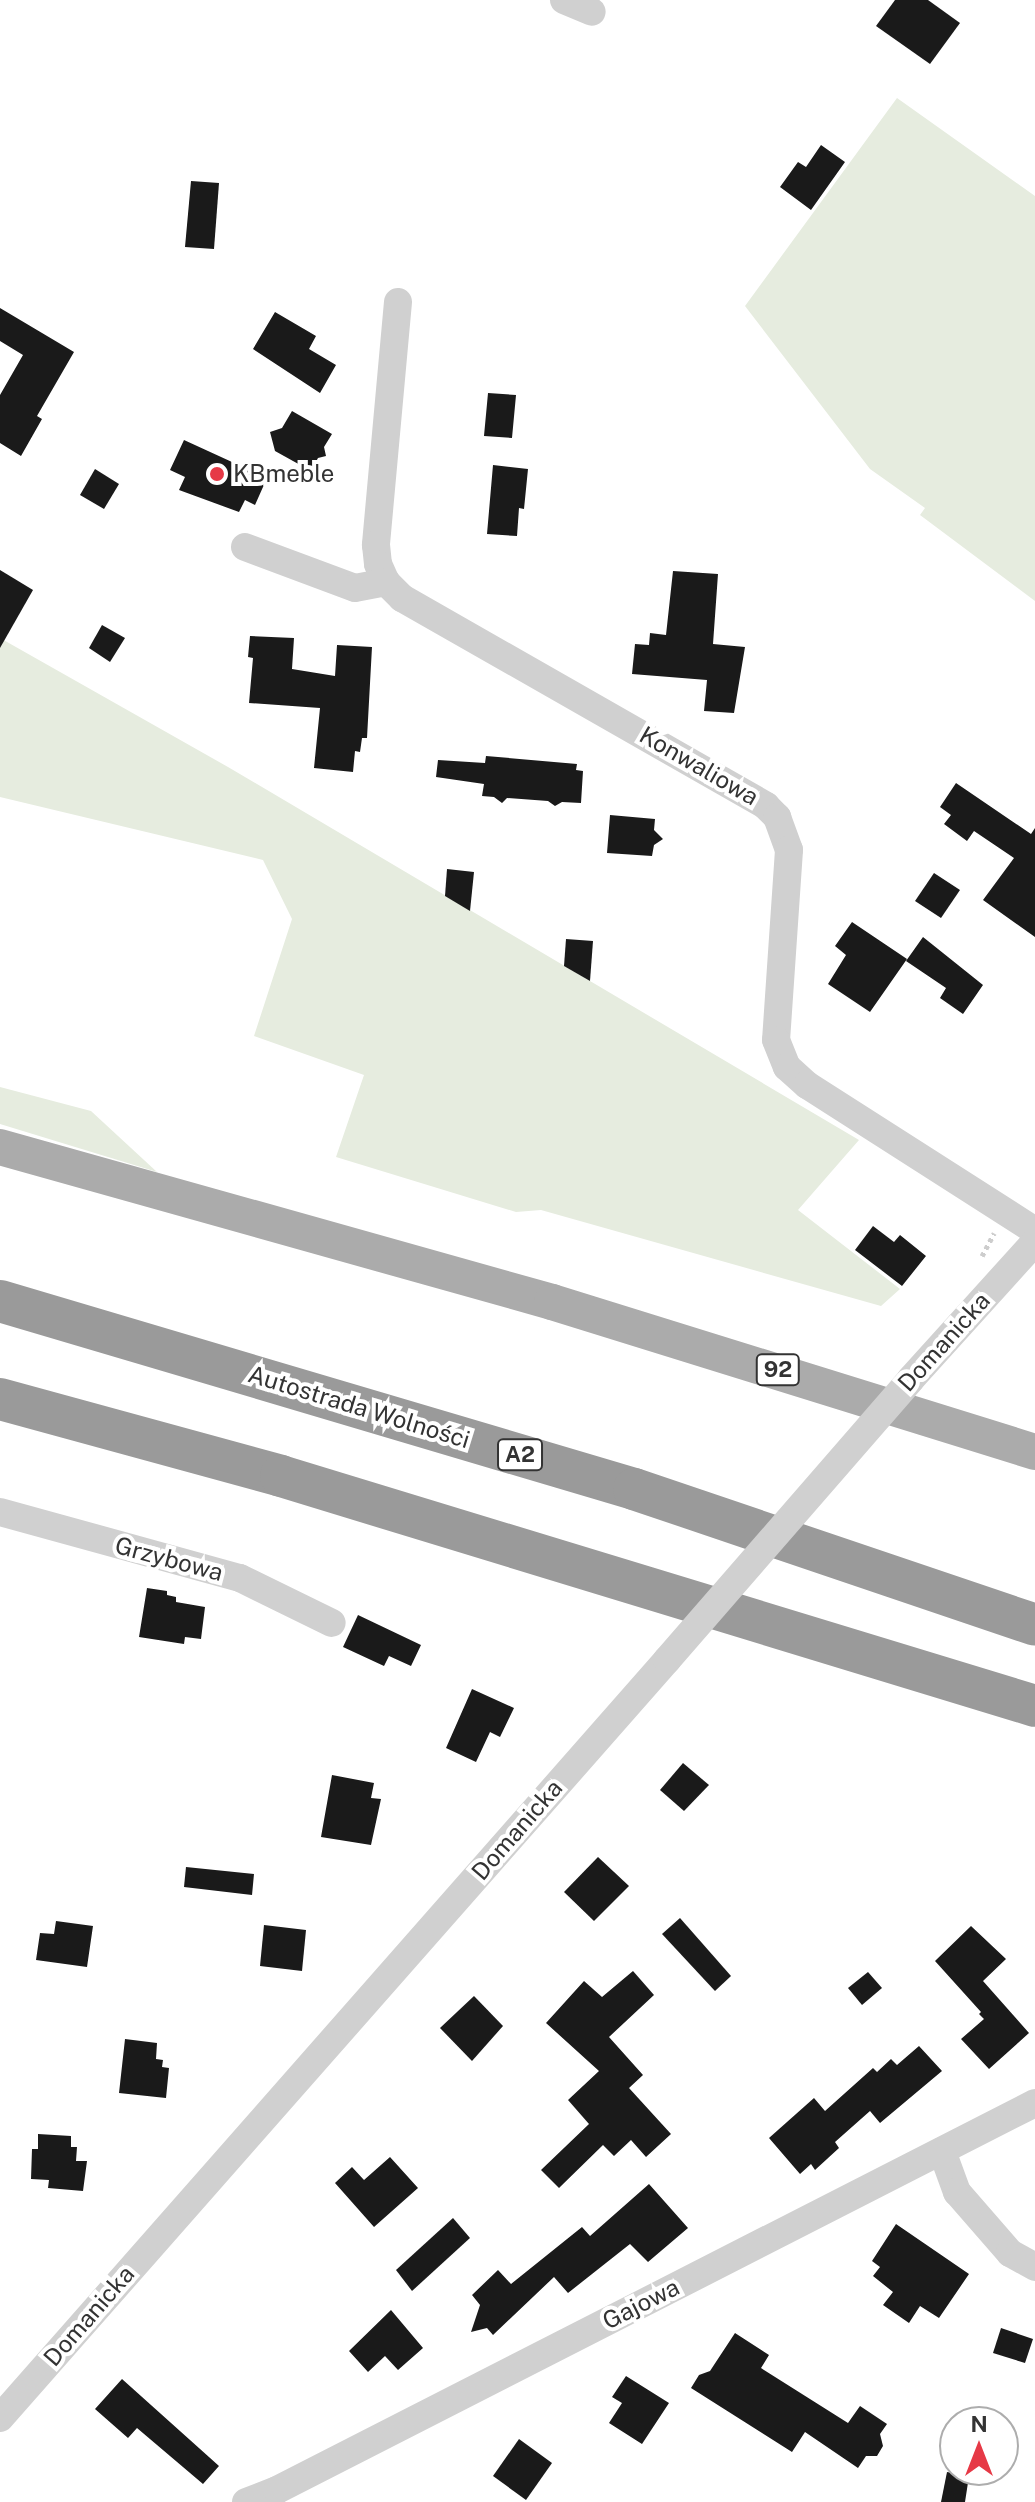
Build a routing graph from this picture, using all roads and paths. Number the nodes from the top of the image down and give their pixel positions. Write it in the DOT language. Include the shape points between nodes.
graph roads {
  1 [pos="564,0"];
  2 [pos="592,12"];
  3 [pos="398,302"];
  4 [pos="245,547"];
  5 [pos="386,582"];
  6 [pos="0,1147"];
  7 [pos="1007,1212"];
  8 [pos="1035,1231"];
  9 [pos="1035,1242"];
  10 [pos="974,1265"];
  11 [pos="0,1301"];
  12 [pos="0,1399"];
  13 [pos="1035,1452"];
  14 [pos="0,1512"];
  15 [pos="332,1623"];
  16 [pos="1035,1625"];
  17 [pos="1035,1706"];
  18 [pos="1035,2103"];
  19 [pos="942,2151"];
  20 [pos="1035,2267"];
  21 [pos="0,2418"];
  22 [pos="246,2502"];
  1 -- 2 [label="street"];
  3 -- 5 [label="street" via="376,545"];
  4 -- 5 [label="street" via="342,585"];
  5 -- 7 [label="street, Konwaliowa" via="402,598 777,817 789,850 776,1040 787,1067 807,1085"];
  6 -- 13 [label="main road, 92" via="552,1302"];
  7 -- 8 [label="street, Konwaliowa"];
  7 -- 10 [label="path"];
  9 -- 21 [label="street, Domanicka, bridge"];
  11 -- 16 [label="highway, Autostrada Wolności / A2" via="634,1489"];
  12 -- 17 [label="highway" via="281,1476"];
  14 -- 15 [label="street, Grzybowa" via="240,1578"];
  18 -- 19 [label="street, Gajowa"];
  19 -- 20 [label="street" via="957,2192 1010,2253"];
  19 -- 22 [label="street, Gajowa"];
}
